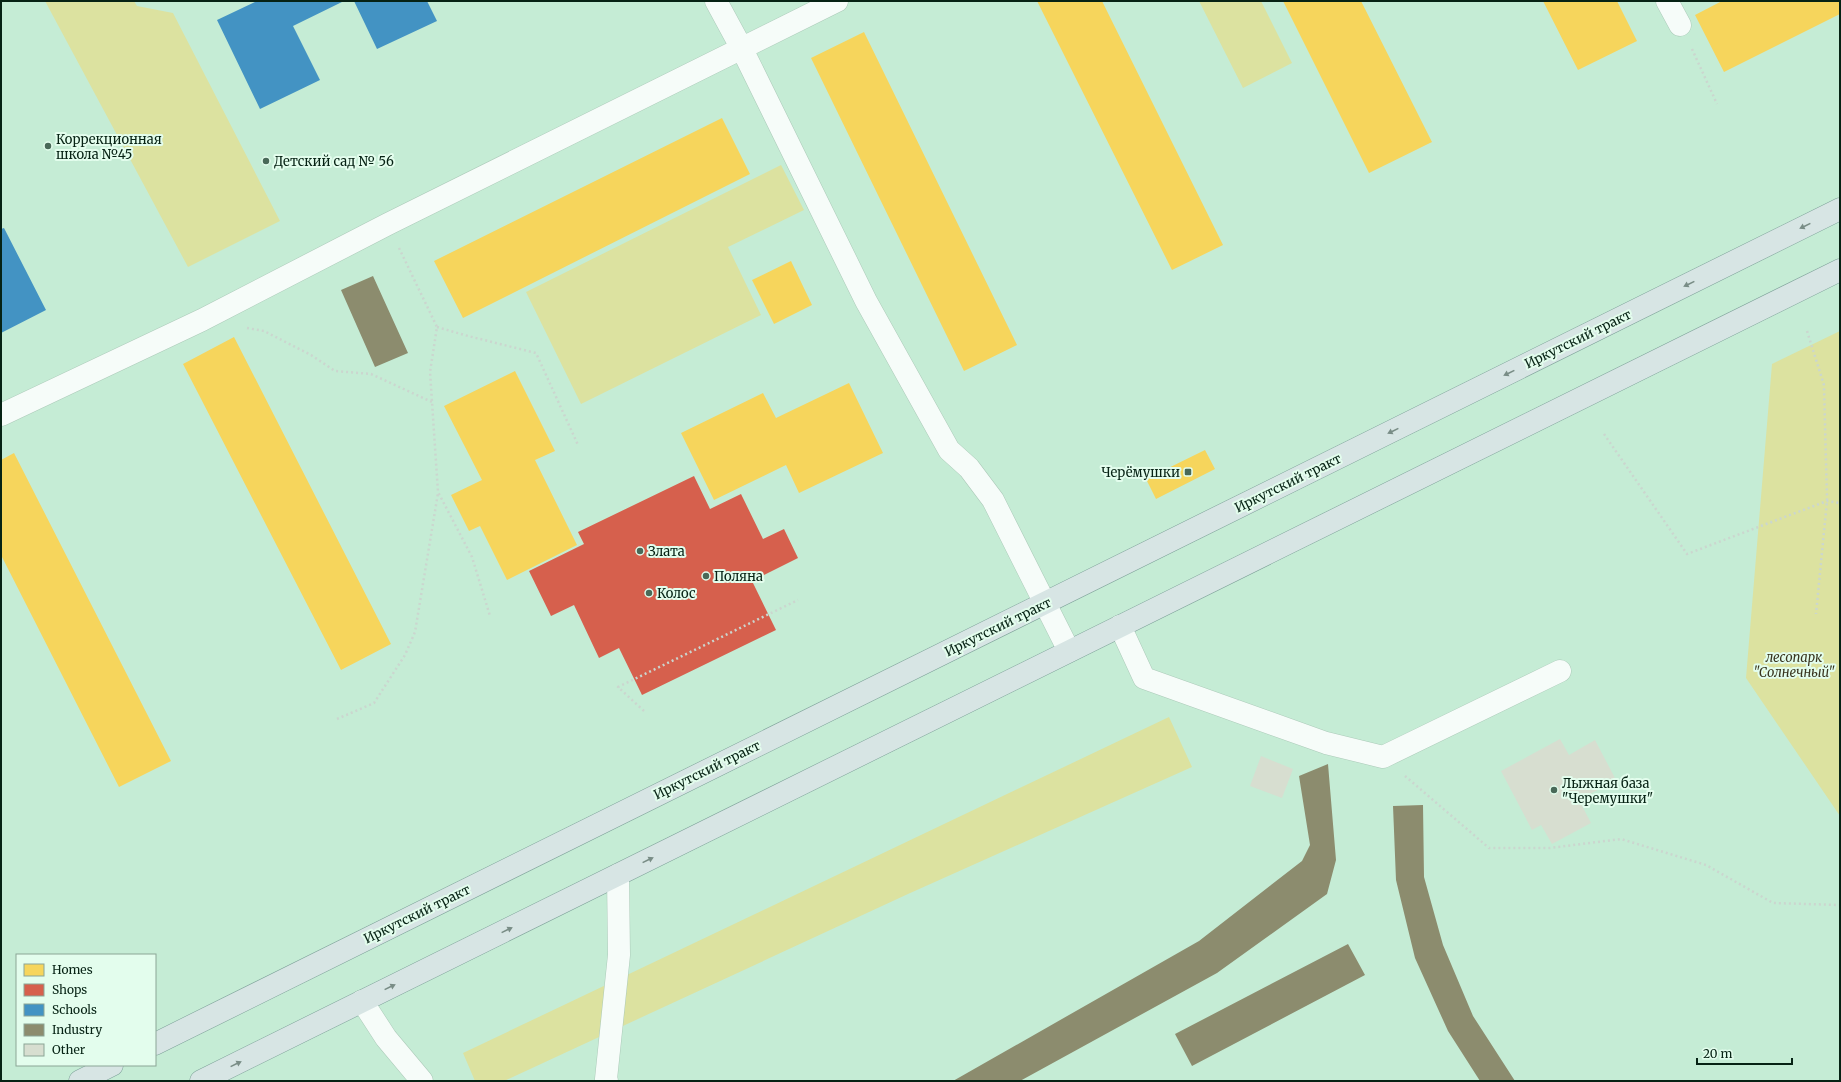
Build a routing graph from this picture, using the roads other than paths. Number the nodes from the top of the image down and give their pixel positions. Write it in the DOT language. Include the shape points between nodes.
graph roads {
  1 [pos="716,1"];
  2 [pos="837,1"];
  3 [pos="1667,1"];
  4 [pos="1680,25"];
  5 [pos="742,49"];
  6 [pos="1840,209"];
  7 [pos="1840,270"];
  8 [pos="1,416"];
  9 [pos="1045,603"];
  10 [pos="1120,626"];
  11 [pos="1069,651"];
  12 [pos="1560,671"];
  13 [pos="618,875"];
  14 [pos="362,1001"];
  15 [pos="156,1044"];
  16 [pos="110,1066"];
  17 [pos="80,1081"];
  18 [pos="201,1081"];
  19 [pos="422,1081"];
  20 [pos="607,1081"];
  1 -- 5 [label="street"];
  2 -- 5 [label="street"];
  3 -- 4 [label="street"];
  5 -- 8 [label="street" via="388,224 202,320"];
  5 -- 9 [label="street" via="866,301 949,450 969,468 993,500"];
  6 -- 9 [label="main road, Иркутский тракт, one-way"];
  7 -- 10 [label="main road"];
  9 -- 11 [label="street"];
  9 -- 15 [label="main road, Иркутский тракт"];
  10 -- 11 [label="main road"];
  10 -- 12 [label="street" via="1144,678 1326,742 1383,757"];
  13 -- 11 [label="main road, one-way"];
  14 -- 13 [label="main road, one-way"];
  13 -- 20 [label="street" via="619,955"];
  18 -- 14 [label="main road, one-way"];
  14 -- 19 [label="street" via="386,1038"];
  16 -- 17 [label="main road"];
}
